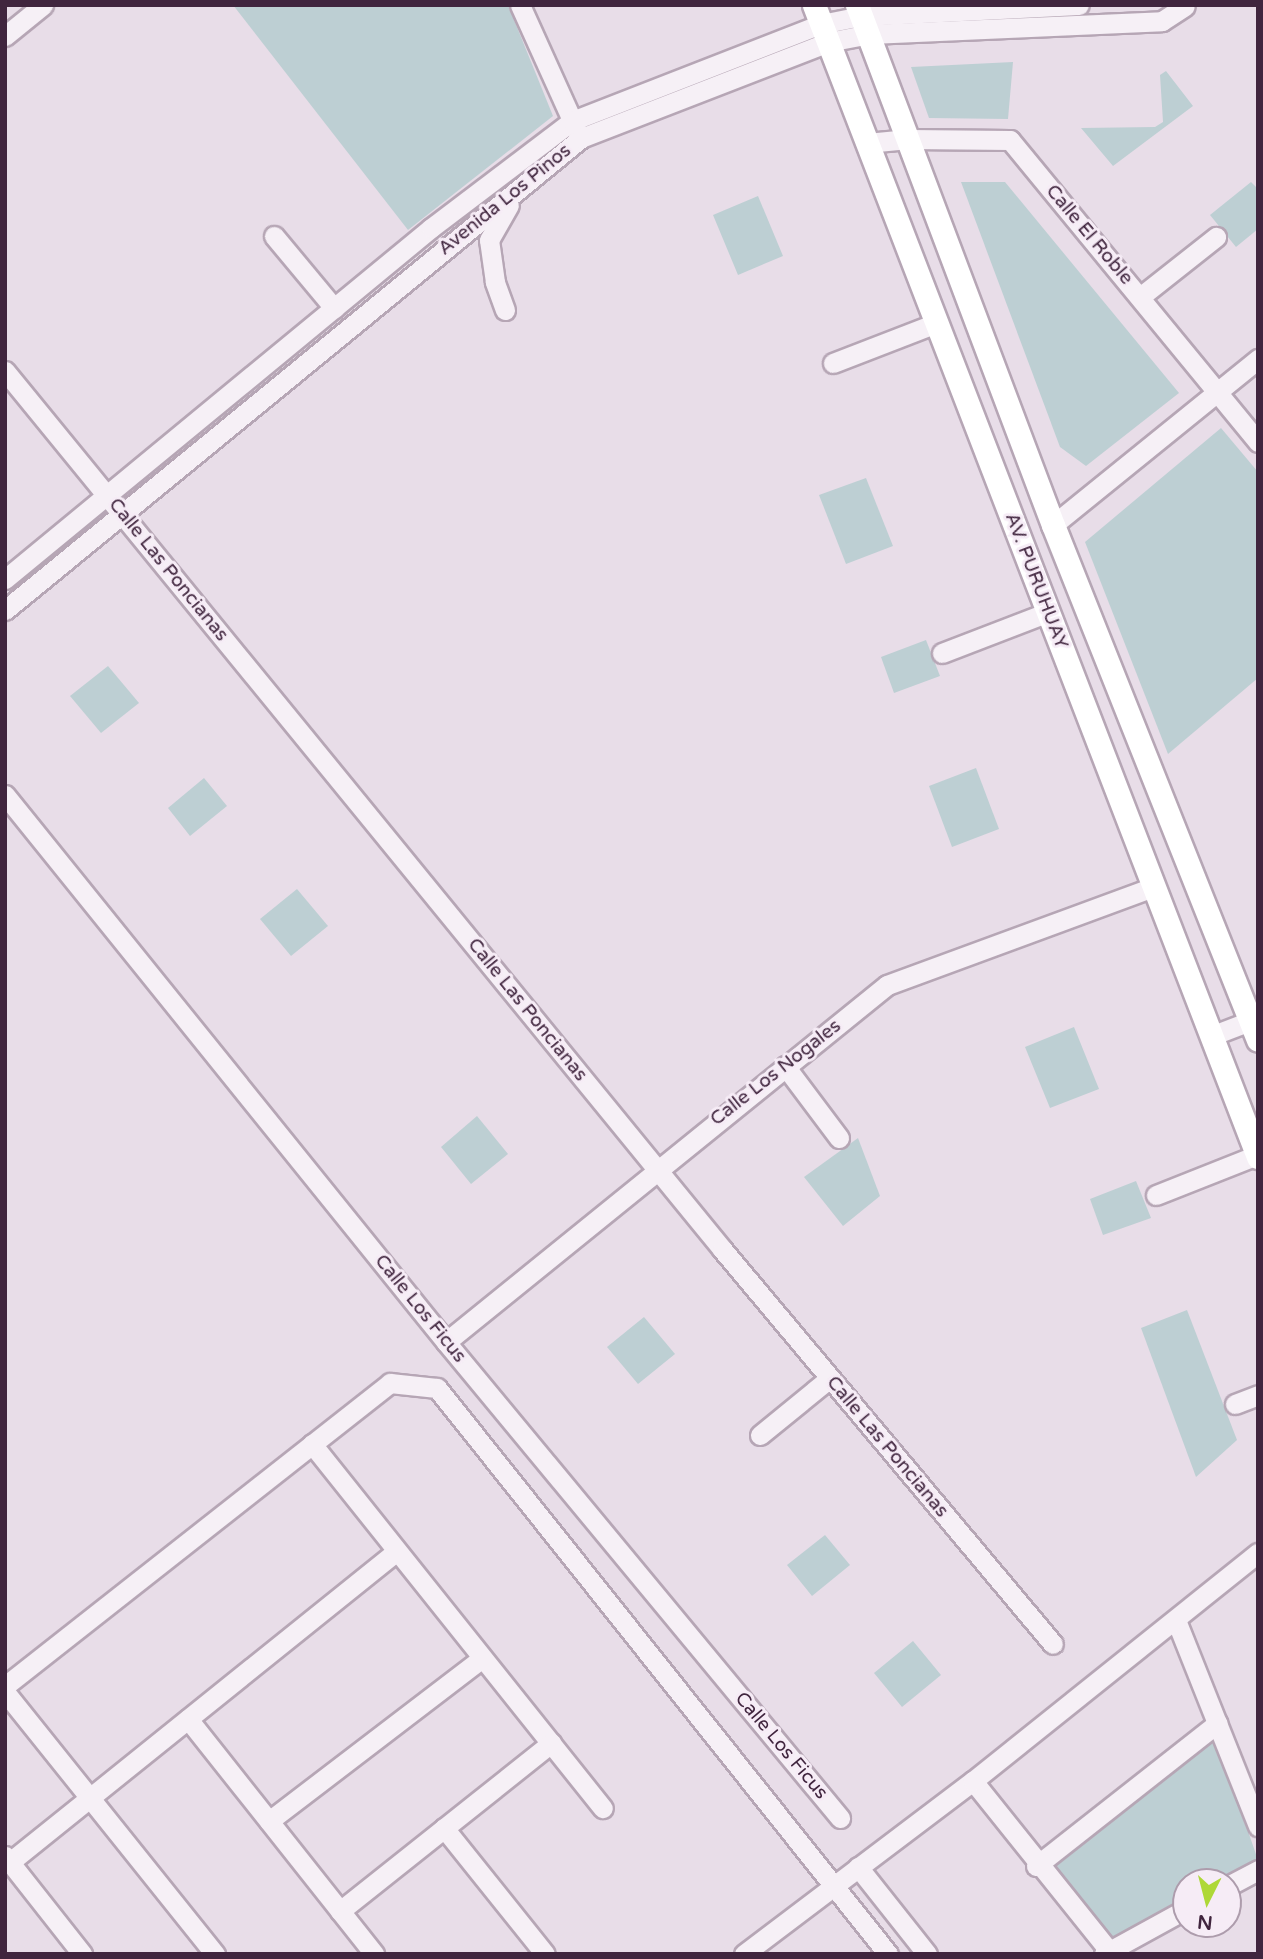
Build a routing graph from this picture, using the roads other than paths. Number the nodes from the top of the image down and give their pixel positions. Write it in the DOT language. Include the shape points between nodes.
graph roads {
  1 [pos="43,5"];
  2 [pos="520,5"];
  3 [pos="1079,5"];
  4 [pos="1185,5"];
  5 [pos="862,18"];
  6 [pos="821,24"];
  7 [pos="5,36"];
  8 [pos="576,130"];
  9 [pos="908,139"];
  10 [pos="867,143"];
  11 [pos="527,182"];
  12 [pos="274,236"];
  13 [pos="1216,237"];
  14 [pos="1140,297"];
  15 [pos="334,308"];
  16 [pos="505,310"];
  17 [pos="936,323"];
  18 [pos="1258,359"];
  19 [pos="833,363"];
  20 [pos="5,371"];
  21 [pos="1217,392"];
  22 [pos="1258,442"];
  23 [pos="107,495"];
  24 [pos="122,514"];
  25 [pos="1053,525"];
  26 [pos="5,579"];
  27 [pos="5,610"];
  28 [pos="1048,612"];
  29 [pos="942,653"];
  30 [pos="5,795"];
  31 [pos="1154,887"];
  32 [pos="1255,1026"];
  33 [pos="1211,1036"];
  34 [pos="785,1066"];
  35 [pos="839,1138"];
  36 [pos="1257,1156"];
  37 [pos="656,1168"];
  38 [pos="1156,1195"];
  39 [pos="446,1342"];
  40 [pos="830,1378"];
  41 [pos="1258,1395"];
  42 [pos="1236,1404"];
  43 [pos="760,1435"];
  44 [pos="312,1444"];
  45 [pos="396,1552"];
  46 [pos="1258,1553"];
  47 [pos="1176,1620"];
  48 [pos="1053,1644"];
  49 [pos="482,1658"];
  50 [pos="5,1686"];
  51 [pos="5,1692"];
  52 [pos="188,1718"];
  53 [pos="1218,1723"];
  54 [pos="551,1743"];
  55 [pos="973,1781"];
  56 [pos="90,1798"];
  57 [pos="603,1808"];
  58 [pos="840,1818"];
  59 [pos="269,1821"];
  60 [pos="1258,1826"];
  61 [pos="444,1828"];
  62 [pos="8,1859"];
  63 [pos="1036,1866"];
  64 [pos="858,1867"];
  65 [pos="1258,1870"];
  66 [pos="1242,1879"];
  67 [pos="835,1885"];
  68 [pos="340,1911"];
  69 [pos="1172,1917"];
  70 [pos="1106,1953"];
  71 [pos="82,1954"];
  72 [pos="215,1954"];
  73 [pos="374,1954"];
  74 [pos="545,1954"];
  75 [pos="744,1954"];
  76 [pos="888,1954"];
  77 [pos="927,1954"];
  1 -- 7 [label="street"];
  2 -- 8 [label="street"];
  3 -- 5 [label="street, Avenida Los Pinos"];
  4 -- 5 [label="street, Avenida Los Pinos" via="1162,21"];
  5 -- 6 [label="street, Avenida Los Pinos"];
  5 -- 9 [label="main road, AV. PURUHUAY"];
  6 -- 8 [label="street, Avenida Los Pinos"];
  6 -- 10 [label="main road, AV. PURUHUAY"];
  8 -- 11 [label="street, Avenida Los Pinos"];
  8 -- 15 [label="street, Avenida Los Pinos"];
  9 -- 10 [label="street, Calle El Roble"];
  9 -- 14 [label="street, Calle El Roble" via="1010,140"];
  9 -- 25 [label="main road, AV. PURUHUAY"];
  10 -- 17 [label="main road, AV. PURUHUAY"];
  11 -- 16 [label="street" via="499,218 489,240 495,282"];
  11 -- 24 [label="street, Avenida Los Pinos"];
  12 -- 15 [label="street"];
  13 -- 14 [label="street"];
  14 -- 21 [label="street, Calle El Roble"];
  15 -- 23 [label="street, Avenida Los Pinos"];
  17 -- 19 [label="street"];
  17 -- 28 [label="main road, AV. PURUHUAY"];
  18 -- 21 [label="street"];
  20 -- 23 [label="street, Calle Las Poncianas"];
  21 -- 22 [label="street, Calle El Roble"];
  21 -- 25 [label="street"];
  23 -- 24 [label="street, Calle Las Poncianas"];
  23 -- 26 [label="street, Avenida Los Pinos"];
  24 -- 27 [label="street, Avenida Los Pinos"];
  24 -- 37 [label="street, Calle Las Poncianas"];
  25 -- 32 [label="main road, AV. PURUHUAY"];
  28 -- 29 [label="street"];
  28 -- 31 [label="main road, AV. PURUHUAY"];
  30 -- 39 [label="street, Calle Los Ficus"];
  31 -- 33 [label="main road, AV. PURUHUAY"];
  31 -- 34 [label="street, Calle Los Nogales" via="887,985"];
  32 -- 33 [label="street"];
  33 -- 36 [label="main road, AV. PURUHUAY"];
  34 -- 35 [label="street"];
  34 -- 37 [label="street, Calle Los Nogales"];
  36 -- 38 [label="street"];
  37 -- 39 [label="street, Calle Los Nogales"];
  37 -- 40 [label="street, Calle Las Poncianas"];
  39 -- 58 [label="street, Calle Los Ficus"];
  40 -- 43 [label="street"];
  40 -- 48 [label="street, Calle Las Poncianas"];
  41 -- 42 [label="street"];
  44 -- 45 [label="street"];
  44 -- 50 [label="street"];
  44 -- 67 [label="street" via="390,1383 437,1388"];
  45 -- 49 [label="street"];
  45 -- 52 [label="street"];
  46 -- 47 [label="street"];
  47 -- 53 [label="street"];
  47 -- 55 [label="street"];
  49 -- 54 [label="street"];
  49 -- 59 [label="street"];
  51 -- 56 [label="street"];
  52 -- 56 [label="street"];
  52 -- 59 [label="street"];
  53 -- 60 [label="street"];
  53 -- 63 [label="street"];
  54 -- 57 [label="street"];
  54 -- 61 [label="street"];
  55 -- 63 [label="street"];
  55 -- 64 [label="street"];
  56 -- 62 [label="street"];
  56 -- 72 [label="street"];
  59 -- 68 [label="street"];
  61 -- 68 [label="street"];
  61 -- 74 [label="street"];
  62 -- 71 [label="street"];
  63 -- 70 [label="street"];
  64 -- 67 [label="street"];
  64 -- 77 [label="street"];
  65 -- 66 [label="street"];
  67 -- 75 [label="street"];
  67 -- 76 [label="street"];
  68 -- 73 [label="street"];
  69 -- 70 [label="street"];
}
